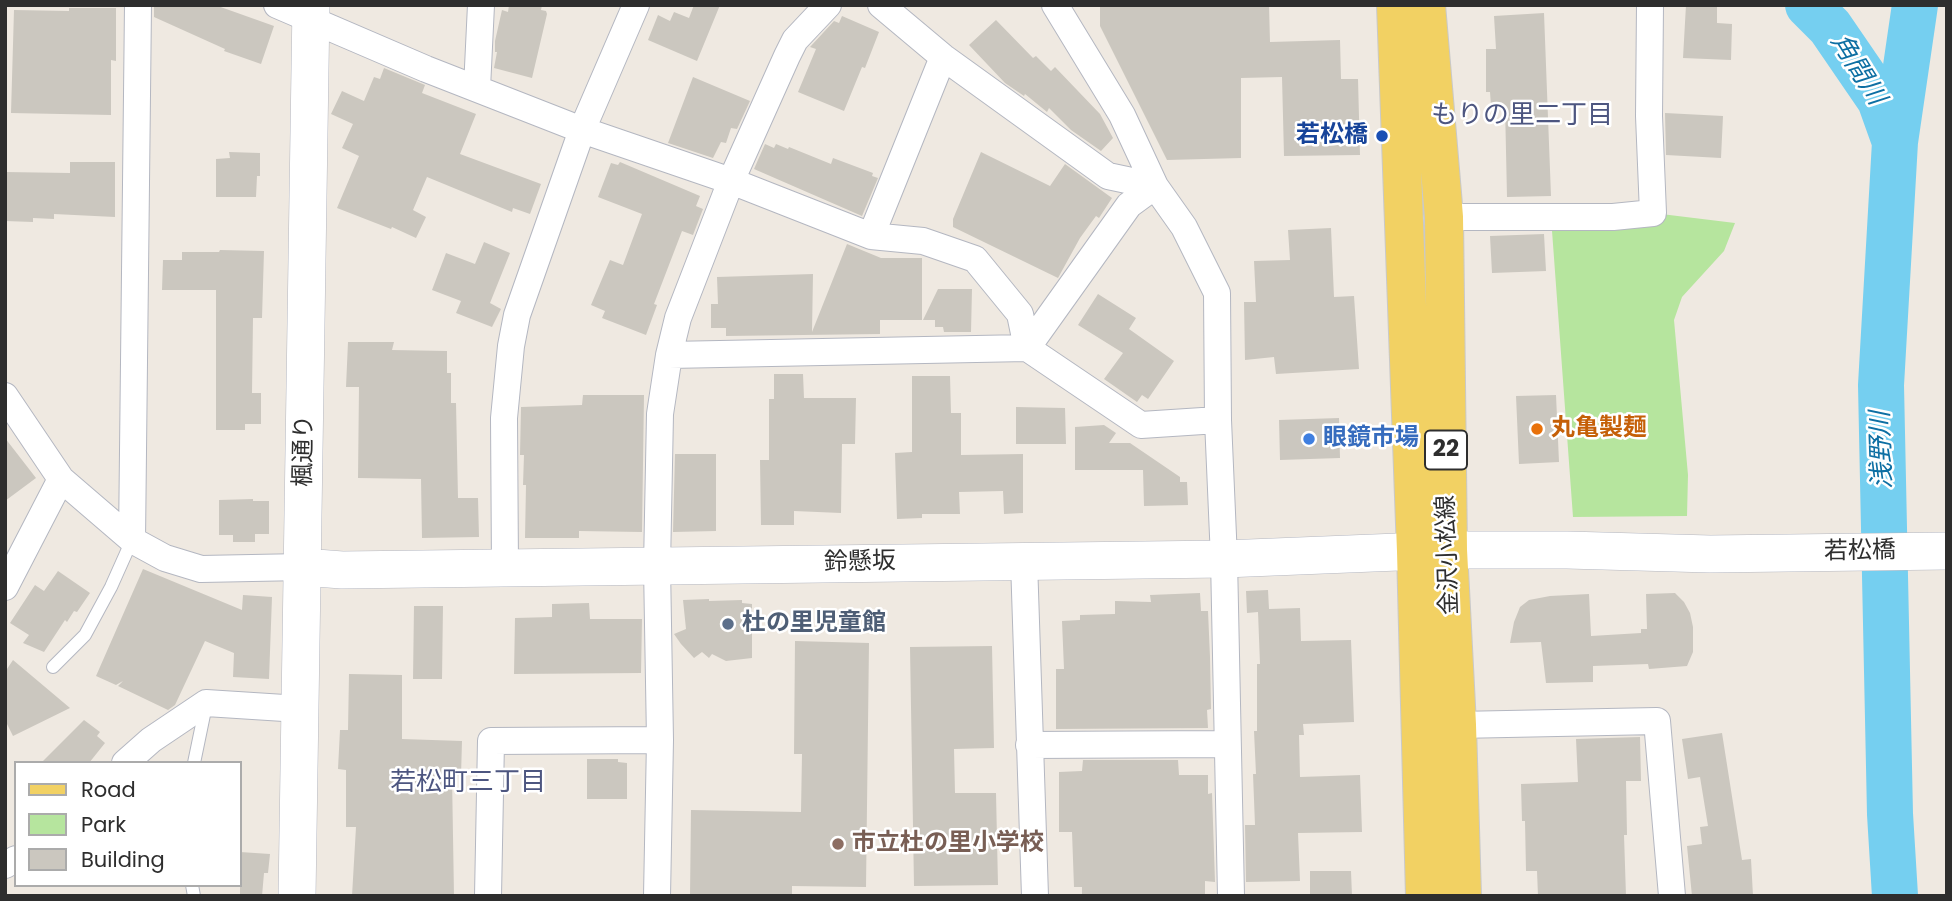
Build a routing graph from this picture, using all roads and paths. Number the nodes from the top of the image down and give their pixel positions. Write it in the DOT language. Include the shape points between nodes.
graph roads {
  1 [pos="138,5"];
  2 [pos="277,5"];
  3 [pos="481,5"];
  4 [pos="636,5"];
  5 [pos="828,5"];
  6 [pos="881,5"];
  7 [pos="1055,5"];
  8 [pos="1396,5"];
  9 [pos="1426,5"];
  10 [pos="1650,5"];
  11 [pos="311,12"];
  12 [pos="943,57"];
  13 [pos="477,88"];
  14 [pos="582,130"];
  15 [pos="731,181"];
  16 [pos="1155,186"];
  17 [pos="1444,217"];
  18 [pos="871,236"];
  19 [pos="1027,348"];
  20 [pos="669,355"];
  21 [pos="5,396"];
  22 [pos="1218,420"];
  23 [pos="61,479"];
  24 [pos="132,540"];
  25 [pos="1432,551"];
  26 [pos="1947,551"];
  27 [pos="1224,559"];
  28 [pos="1024,561"];
  29 [pos="657,566"];
  30 [pos="303,567"];
  31 [pos="505,568"];
  32 [pos="5,587"];
  33 [pos="53,667"];
  34 [pos="206,703"];
  35 [pos="300,709"];
  36 [pos="1457,725"];
  37 [pos="660,740"];
  38 [pos="1227,744"];
  39 [pos="1029,745"];
  40 [pos="127,761"];
  41 [pos="194,761"];
  42 [pos="297,896"];
  43 [pos="488,896"];
  44 [pos="657,896"];
  45 [pos="1035,896"];
  46 [pos="1231,896"];
  47 [pos="1426,896"];
  48 [pos="1462,896"];
  49 [pos="1672,896"];
  1 -- 24 [label="street"];
  2 -- 11 [label="street"];
  3 -- 13 [label="street"];
  4 -- 14 [label="street"];
  5 -- 15 [label="street" via="795,40"];
  6 -- 12 [label="street"];
  7 -- 16 [label="street" via="1122,115"];
  8 -- 25 [label="main road, 金沢小松線 / 22"];
  9 -- 17 [label="main road, 金沢小松線 / 22"];
  10 -- 17 [label="street" via="1653,213"];
  11 -- 13 [label="street" via="426,69"];
  11 -- 30 [label="street, 楓通り"];
  12 -- 16 [label="street" via="1108,176"];
  12 -- 18 [label="street"];
  13 -- 14 [label="street"];
  14 -- 15 [label="street"];
  14 -- 31 [label="street" via="517,315 511,346 504,418"];
  15 -- 18 [label="street"];
  15 -- 20 [label="street" via="678,318"];
  16 -- 19 [label="street" via="1129,205"];
  16 -- 22 [label="street" via="1184,227 1217,293"];
  17 -- 25 [label="main road, 金沢小松線 / 22"];
  18 -- 19 [label="street" via="923,241 975,258 1020,314"];
  19 -- 20 [label="street"];
  19 -- 22 [label="street" via="1140,425"];
  20 -- 29 [label="street" via="660,414"];
  21 -- 23 [label="street"];
  22 -- 27 [label="street"];
  23 -- 24 [label="street"];
  23 -- 32 [label="street"];
  24 -- 30 [label="street" via="165,558 201,569"];
  24 -- 33 [label="lane" via="85,635"];
  25 -- 26 [label="street, 若松橋"];
  25 -- 27 [label="street, 鈴懸坂"];
  25 -- 36 [label="main road, 金沢小松線 / 22"];
  25 -- 47 [label="main road, 金沢小松線 / 22"];
  27 -- 28 [label="street, 鈴懸坂"];
  27 -- 38 [label="street"];
  28 -- 29 [label="street, 鈴懸坂"];
  28 -- 39 [label="street"];
  29 -- 31 [label="street, 鈴懸坂"];
  29 -- 37 [label="street"];
  30 -- 31 [label="street, 鈴懸坂"];
  30 -- 35 [label="street, 楓通り"];
  34 -- 35 [label="street"];
  34 -- 40 [label="street"];
  34 -- 41 [label="lane"];
  35 -- 42 [label="street, 楓通り"];
  36 -- 48 [label="main road, 金沢小松線 / 22"];
  36 -- 49 [label="street" via="1657,721"];
  37 -- 43 [label="street" via="491,741"];
  37 -- 44 [label="street"];
  38 -- 39 [label="street"];
  38 -- 46 [label="street"];
  39 -- 45 [label="street"];
}
